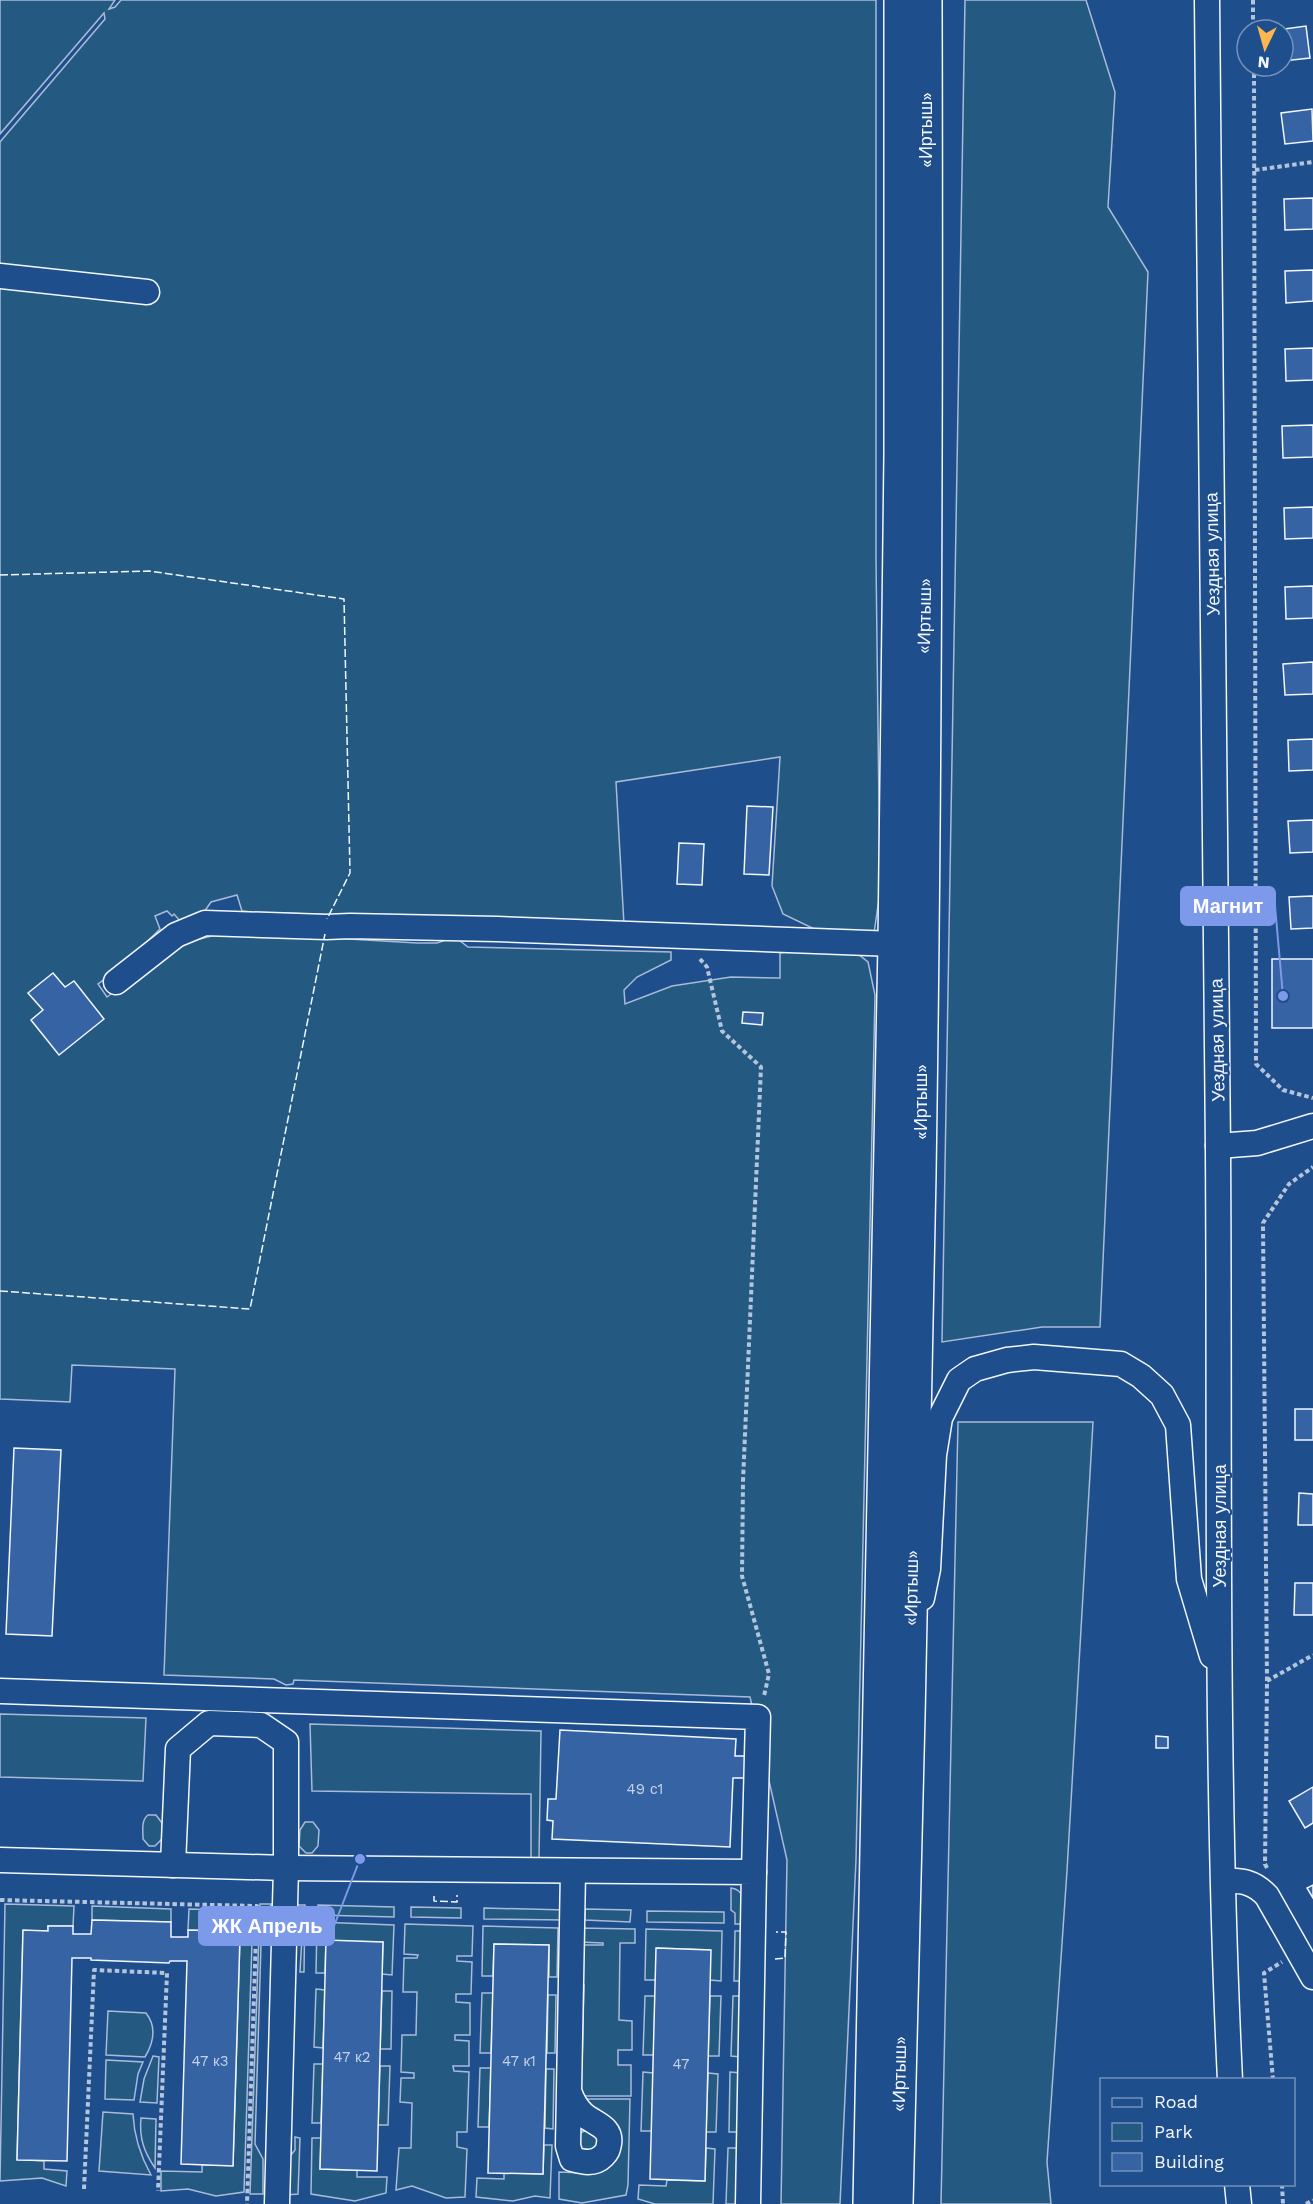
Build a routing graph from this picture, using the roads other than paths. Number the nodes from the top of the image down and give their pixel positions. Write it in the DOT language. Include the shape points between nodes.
graph roads {
  1 [pos="901,0"];
  2 [pos="925,0"];
  3 [pos="1207,0"];
  4 [pos="0,276"];
  5 [pos="147,292"];
  6 [pos="895,944"];
  7 [pos="116,982"];
  8 [pos="1313,1126"];
  9 [pos="1218,1146"];
  10 [pos="910,1656"];
  11 [pos="1220,1682"];
  12 [pos="0,1691"];
  13 [pos="0,1860"];
  14 [pos="173,1865"];
  15 [pos="286,1868"];
  16 [pos="573,1871"];
  17 [pos="754,1872"];
  18 [pos="1224,1881"];
  19 [pos="1313,1977"];
  20 [pos="1230,2078"];
  21 [pos="569,2091"];
  22 [pos="1237,2186"];
  23 [pos="277,2204"];
  24 [pos="748,2204"];
  25 [pos="870,2204"];
  26 [pos="896,2204"];
  27 [pos="1239,2204"];
  1 -- 6 [label="highway, «Иртыш»"];
  2 -- 10 [label="highway, «Иртыш»" via="926,478"];
  3 -- 9 [label="street, Уездная улица"];
  4 -- 5 [label="street"];
  6 -- 7 [label="street" via="497,929 205,924 176,935"];
  6 -- 25 [label="highway, «Иртыш»"];
  8 -- 9 [label="street" via="1257,1143"];
  9 -- 11 [label="street, Уездная улица"];
  10 -- 11 [label="street" via="928,1569 939,1418 949,1397 959,1380 975,1369 1007,1359 1062,1358 1121,1364 1142,1376 1162,1395 1178,1425 1189,1579"];
  10 -- 26 [label="highway, «Иртыш»"];
  11 -- 18 [label="street, Уездная улица"];
  12 -- 17 [label="street" via="758,1717"];
  13 -- 14 [label="street"];
  14 -- 15 [label="street"];
  14 -- 15 [label="street" via="178,1749 209,1723 261,1725 286,1742"];
  15 -- 16 [label="street"];
  15 -- 23 [label="street"];
  16 -- 17 [label="street"];
  16 -- 21 [label="street"];
  17 -- 24 [label="street"];
  18 -- 19 [label="street" via="1243,1880 1258,1886"];
  18 -- 20 [label="street, Уездная улица"];
  22 -- 27 [label="street"];
}
